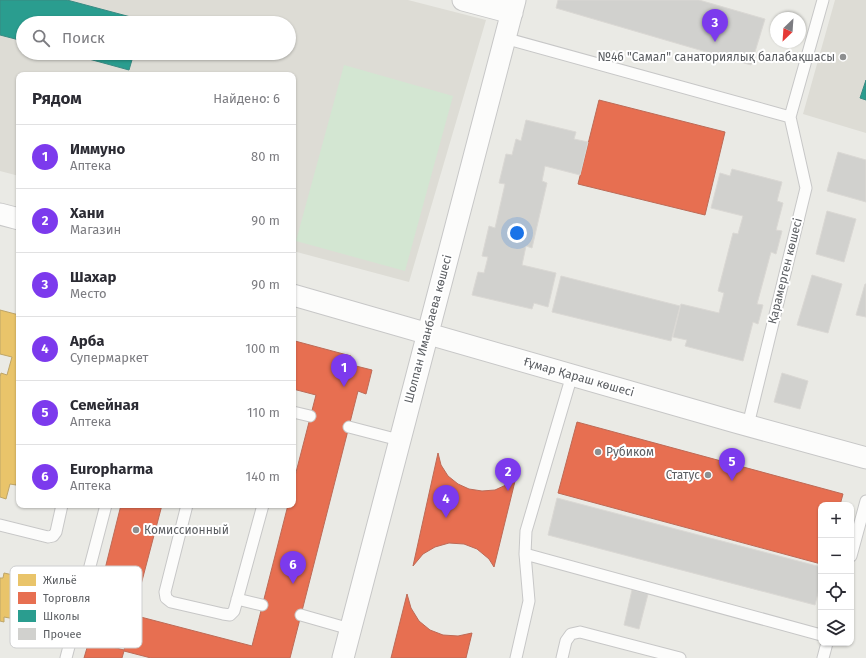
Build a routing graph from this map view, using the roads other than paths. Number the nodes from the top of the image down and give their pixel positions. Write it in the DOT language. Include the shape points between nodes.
graph roads {
  1 [pos="463,0"];
  2 [pos="823,0"];
  3 [pos="513,6"];
  4 [pos="504,38"];
  5 [pos="790,117"];
  6 [pos="0,214"];
  7 [pos="16,218"];
  8 [pos="296,296"];
  9 [pos="427,333"];
  10 [pos="572,375"];
  11 [pos="296,413"];
  12 [pos="310,416"];
  13 [pos="748,425"];
  14 [pos="349,427"];
  15 [pos="399,440"];
  16 [pos="866,458"];
  17 [pos="866,501"];
  18 [pos="61,508"];
  19 [pos="105,508"];
  20 [pos="186,508"];
  21 [pos="261,508"];
  22 [pos="0,525"];
  23 [pos="854,545"];
  24 [pos="525,554"];
  25 [pos="90,566"];
  26 [pos="237,599"];
  27 [pos="262,605"];
  28 [pos="301,615"];
  29 [pos="350,628"];
  30 [pos="818,634"];
  31 [pos="826,646"];
  32 [pos="69,648"];
  33 [pos="66,658"];
  34 [pos="343,658"];
  35 [pos="516,658"];
  36 [pos="562,658"];
  37 [pos="680,658"];
  38 [pos="823,658"];
  1 -- 3 [label="street"];
  2 -- 5 [label="lane"];
  3 -- 4 [label="street, Шолпан Иманбаева көшесі"];
  4 -- 5 [label="lane"];
  4 -- 9 [label="street, Шолпан Иманбаева көшесі"];
  5 -- 13 [label="lane, Қарамерген көшесі" via="806,188"];
  6 -- 7 [label="street"];
  8 -- 9 [label="street, Ғұмар Қараш көшесі"];
  9 -- 10 [label="street, Ғұмар Қараш көшесі"];
  9 -- 15 [label="street, Шолпан Иманбаева көшесі"];
  10 -- 13 [label="street, Ғұмар Қараш көшесі"];
  10 -- 24 [label="lane" via="526,531"];
  11 -- 12 [label="lane"];
  13 -- 16 [label="street, Ғұмар Қараш көшесі"];
  14 -- 15 [label="lane"];
  15 -- 29 [label="street, Шолпан Иманбаева көшесі"];
  17 -- 23 [label="lane"];
  18 -- 22 [label="lane" via="53,536"];
  19 -- 25 [label="lane"];
  20 -- 26 [label="lane" via="165,592 166,598 171,602 223,614 234,611"];
  21 -- 26 [label="lane"];
  24 -- 30 [label="lane"];
  24 -- 35 [label="lane" via="529,601"];
  26 -- 27 [label="lane"];
  28 -- 29 [label="lane"];
  29 -- 34 [label="street, Шолпан Иманбаева көшесі"];
  31 -- 38 [label="lane"];
  32 -- 33 [label="lane"];
  36 -- 37 [label="lane" via="571,634 580,632"];
}
